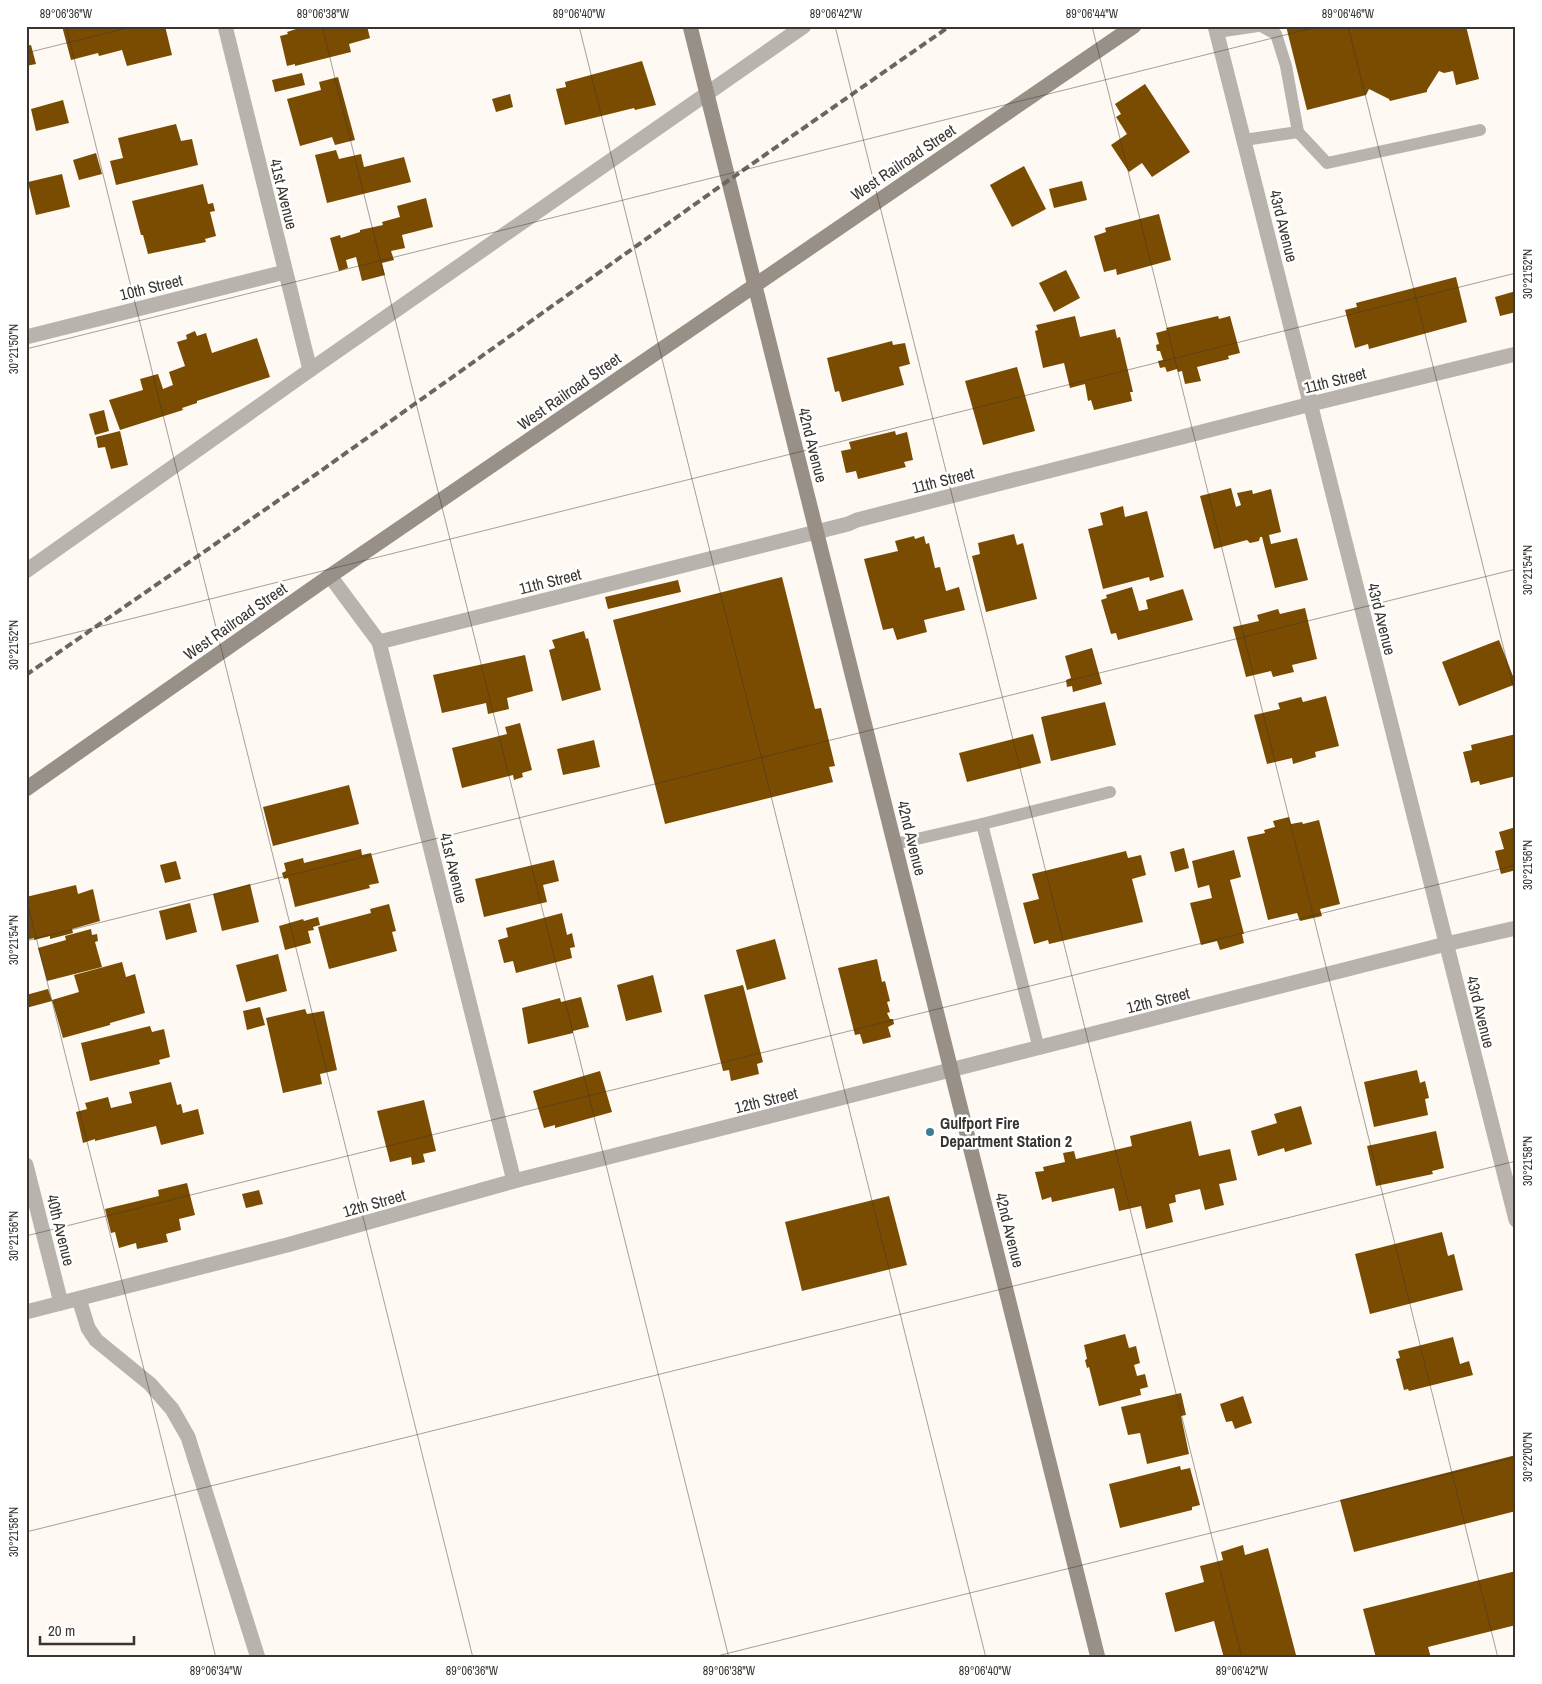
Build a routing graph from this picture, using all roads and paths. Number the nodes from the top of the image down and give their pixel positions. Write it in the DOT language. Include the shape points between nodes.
graph roads {
  1 [pos="225,26"];
  2 [pos="690,26"];
  3 [pos="804,26"];
  4 [pos="1134,26"];
  5 [pos="1260,26"];
  6 [pos="1216,29"];
  7 [pos="707,95"];
  8 [pos="1480,130"];
  9 [pos="1298,132"];
  10 [pos="1244,140"];
  11 [pos="285,272"];
  12 [pos="753,286"];
  13 [pos="26,337"];
  14 [pos="1516,354"];
  15 [pos="310,370"];
  16 [pos="1311,404"];
  17 [pos="817,531"];
  18 [pos="26,571"];
  19 [pos="330,576"];
  20 [pos="379,642"];
  21 [pos="26,789"];
  22 [pos="1110,792"];
  23 [pos="982,824"];
  24 [pos="895,844"];
  25 [pos="1516,928"];
  26 [pos="1446,944"];
  27 [pos="1039,1049"];
  28 [pos="952,1071"];
  29 [pos="26,1165"];
  30 [pos="514,1182"];
  31 [pos="1516,1220"];
  32 [pos="79,1299"];
  33 [pos="61,1303"];
  34 [pos="26,1312"];
  35 [pos="258,1658"];
  36 [pos="1098,1658"];
  1 -- 11 [label="street, 41st Avenue"];
  2 -- 7 [label="street, 42nd Avenue"];
  3 -- 7 [label="street"];
  4 -- 12 [label="street, West Railroad Street"];
  5 -- 6 [label="lane"];
  5 -- 9 [label="lane" via="1276,34 1286,66"];
  6 -- 10 [label="street, 43rd Avenue"];
  7 -- 12 [label="street, 42nd Avenue"];
  7 -- 15 [label="street"];
  8 -- 9 [label="lane" via="1327,163"];
  9 -- 10 [label="lane"];
  10 -- 16 [label="street, 43rd Avenue"];
  11 -- 13 [label="street, 10th Street"];
  11 -- 15 [label="street, 41st Avenue"];
  12 -- 17 [label="street, 42nd Avenue"];
  12 -- 19 [label="street, West Railroad Street"];
  14 -- 16 [label="street, 11th Street"];
  15 -- 18 [label="street"];
  16 -- 17 [label="street, 11th Street"];
  16 -- 26 [label="street, 43rd Avenue"];
  17 -- 20 [label="street, 11th Street"];
  17 -- 24 [label="street, 42nd Avenue"];
  19 -- 20 [label="street, 41st Avenue"];
  19 -- 21 [label="street, West Railroad Street"];
  20 -- 30 [label="street, 41st Avenue"];
  22 -- 23 [label="lane"];
  23 -- 24 [label="lane"];
  23 -- 27 [label="lane"];
  24 -- 28 [label="street, 42nd Avenue"];
  25 -- 26 [label="street, 12th Street"];
  26 -- 27 [label="street, 12th Street"];
  26 -- 31 [label="street, 43rd Avenue"];
  27 -- 28 [label="street, 12th Street"];
  28 -- 30 [label="street, 12th Street"];
  28 -- 36 [label="street, 42nd Avenue"];
  29 -- 33 [label="street, 40th Avenue"];
  30 -- 32 [label="street, 12th Street"];
  32 -- 33 [label="street, 12th Street"];
  32 -- 35 [label="street" via="88,1328 96,1340 150,1384 172,1410 188,1437"];
  33 -- 34 [label="street, 12th Street"];
}
